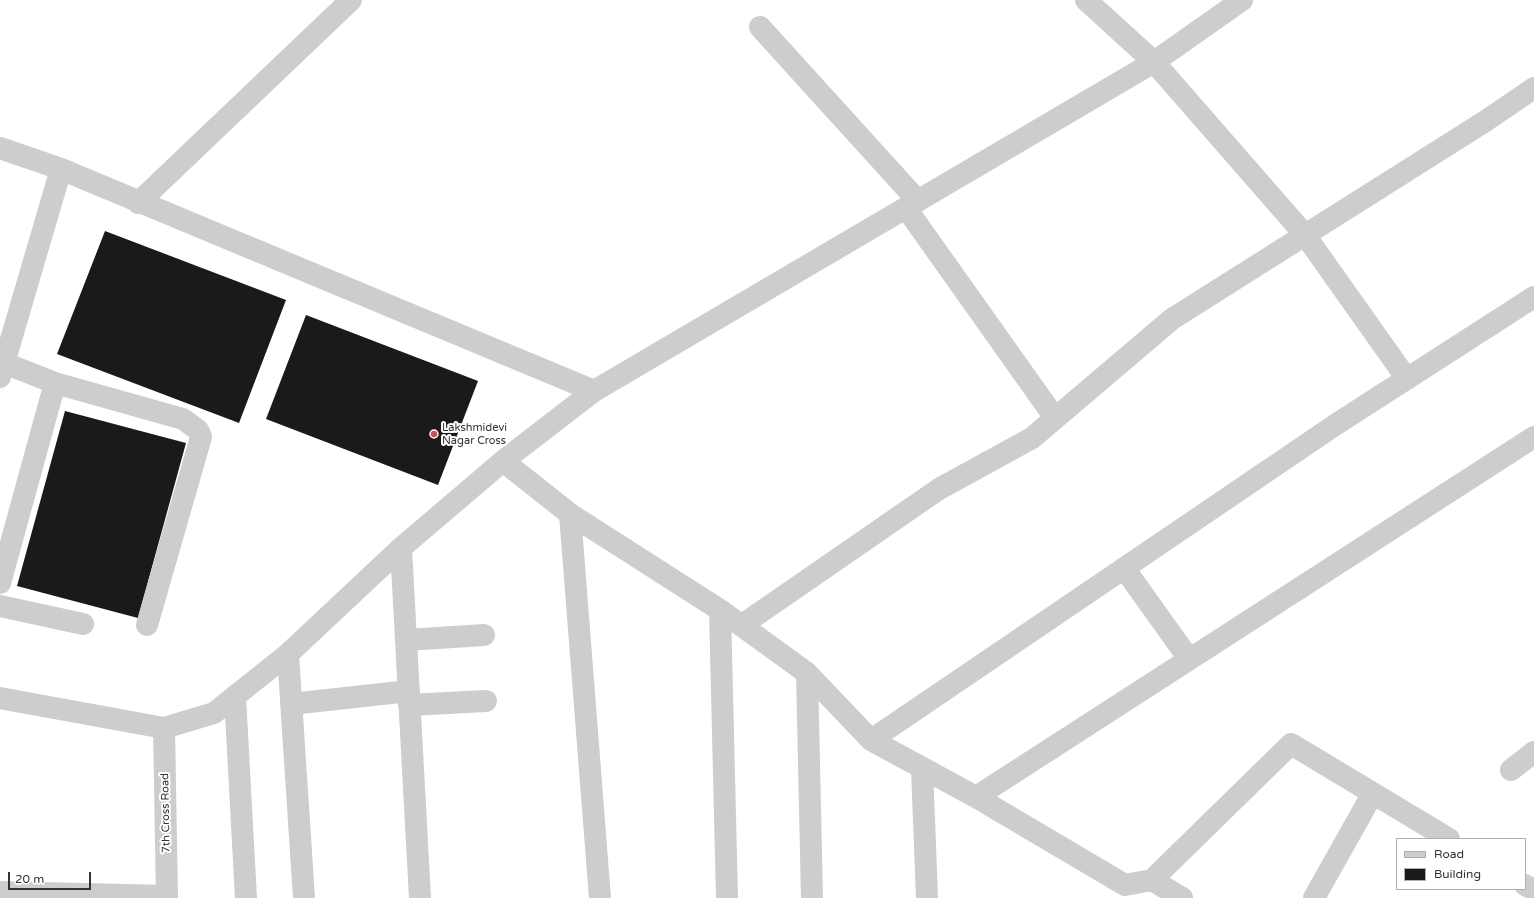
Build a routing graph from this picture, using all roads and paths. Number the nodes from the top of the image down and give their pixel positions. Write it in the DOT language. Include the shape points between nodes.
graph roads {
  1 [pos="351,0"];
  2 [pos="1086,0"];
  3 [pos="1242,0"];
  4 [pos="760,27"];
  5 [pos="1154,62"];
  6 [pos="1534,88"];
  7 [pos="0,148"];
  8 [pos="61,169"];
  9 [pos="138,202"];
  10 [pos="912,204"];
  11 [pos="1305,235"];
  12 [pos="1534,298"];
  13 [pos="2,371"];
  14 [pos="1407,379"];
  15 [pos="55,383"];
  16 [pos="594,391"];
  17 [pos="1055,418"];
  18 [pos="1534,437"];
  19 [pos="503,461"];
  20 [pos="570,514"];
  21 [pos="400,548"];
  22 [pos="1124,568"];
  23 [pos="0,583"];
  24 [pos="0,606"];
  25 [pos="720,610"];
  26 [pos="84,624"];
  27 [pos="147,625"];
  28 [pos="742,625"];
  29 [pos="484,635"];
  30 [pos="406,640"];
  31 [pos="288,654"];
  32 [pos="1189,659"];
  33 [pos="807,673"];
  34 [pos="235,696"];
  35 [pos="0,698"];
  36 [pos="409,698"];
  37 [pos="486,701"];
  38 [pos="291,704"];
  39 [pos="164,728"];
  40 [pos="871,740"];
  41 [pos="1534,752"];
  42 [pos="922,768"];
  43 [pos="1511,770"];
  44 [pos="1373,793"];
  45 [pos="976,797"];
  46 [pos="1447,838"];
  47 [pos="1152,880"];
  48 [pos="0,892"];
  49 [pos="1125,892"];
  50 [pos="167,897"];
  51 [pos="246,898"];
  52 [pos="304,898"];
  53 [pos="420,898"];
  54 [pos="600,898"];
  55 [pos="727,898"];
  56 [pos="812,898"];
  57 [pos="927,898"];
  58 [pos="1182,898"];
  59 [pos="1314,898"];
  1 -- 9 [label="street"];
  2 -- 5 [label="street"];
  3 -- 5 [label="street"];
  4 -- 10 [label="street"];
  5 -- 10 [label="street"];
  5 -- 11 [label="street"];
  6 -- 11 [label="street"];
  7 -- 8 [label="street"];
  8 -- 9 [label="street"];
  8 -- 13 [label="street"];
  9 -- 16 [label="street"];
  10 -- 16 [label="street"];
  10 -- 17 [label="street"];
  11 -- 14 [label="street"];
  11 -- 17 [label="street" via="1172,319"];
  12 -- 14 [label="street"];
  13 -- 15 [label="street"];
  14 -- 22 [label="street"];
  15 -- 23 [label="street"];
  15 -- 27 [label="street" via="183,419 198,430 201,437"];
  16 -- 19 [label="street"];
  17 -- 28 [label="street" via="1032,438 939,489"];
  18 -- 32 [label="street"];
  19 -- 20 [label="street"];
  19 -- 21 [label="street"];
  20 -- 25 [label="street"];
  20 -- 54 [label="street"];
  21 -- 30 [label="street"];
  21 -- 31 [label="street"];
  22 -- 32 [label="street"];
  22 -- 40 [label="street"];
  24 -- 26 [label="street"];
  25 -- 28 [label="street"];
  25 -- 55 [label="street"];
  28 -- 33 [label="street"];
  29 -- 30 [label="street"];
  30 -- 36 [label="street"];
  31 -- 34 [label="street"];
  31 -- 38 [label="street"];
  32 -- 45 [label="street"];
  33 -- 40 [label="street"];
  33 -- 56 [label="street"];
  34 -- 39 [label="street" via="214,713"];
  34 -- 51 [label="street"];
  35 -- 39 [label="street"];
  36 -- 37 [label="street"];
  36 -- 38 [label="street"];
  36 -- 53 [label="street"];
  38 -- 52 [label="street"];
  39 -- 50 [label="street, 7th Cross Road"];
  40 -- 42 [label="street"];
  41 -- 43 [label="street"];
  42 -- 45 [label="street"];
  42 -- 57 [label="street"];
  44 -- 46 [label="street"];
  44 -- 47 [label="street" via="1291,744"];
  44 -- 59 [label="street"];
  45 -- 49 [label="street"];
  47 -- 49 [label="street"];
  47 -- 58 [label="street"];
  48 -- 50 [label="street"];
}
